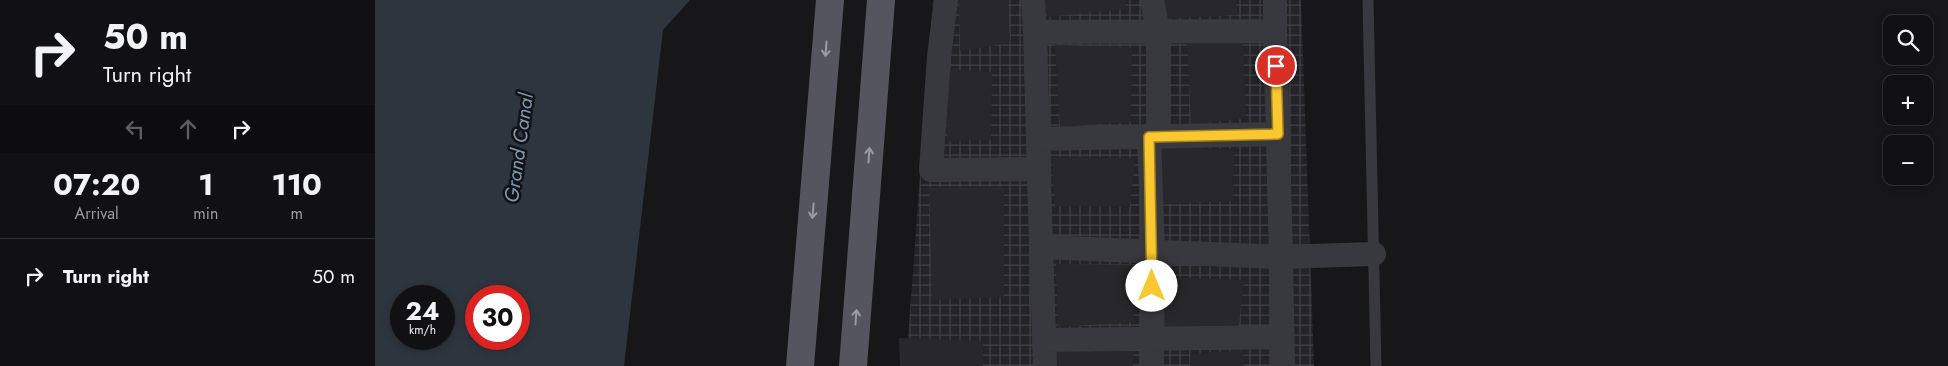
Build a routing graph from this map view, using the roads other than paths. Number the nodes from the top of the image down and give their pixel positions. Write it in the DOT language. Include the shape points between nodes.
graph roads {
  1 [pos="830,0"];
  2 [pos="881,0"];
  3 [pos="946,0"];
  4 [pos="1033,0"];
  5 [pos="1152,0"];
  6 [pos="1275,0"];
  7 [pos="1368,0"];
  8 [pos="1275,31"];
  9 [pos="1035,32"];
  10 [pos="1158,32"];
  11 [pos="1278,134"];
  12 [pos="1153,137"];
  13 [pos="1038,139"];
  14 [pos="1039,169"];
  15 [pos="1041,247"];
  16 [pos="1153,251"];
  17 [pos="1374,254"];
  18 [pos="1281,257"];
  19 [pos="1282,337"];
  20 [pos="1152,338"];
  21 [pos="1044,340"];
  22 [pos="800,366"];
  23 [pos="853,366"];
  24 [pos="1045,366"];
  25 [pos="1152,366"];
  26 [pos="1283,366"];
  27 [pos="1376,366"];
  1 -- 22 [label="main road, one-way"];
  23 -- 2 [label="main road, one-way"];
  3 -- 14 [label="street" via="931,170"];
  4 -- 9 [label="street"];
  5 -- 10 [label="street"];
  6 -- 8 [label="street"];
  7 -- 17 [label="lane"];
  8 -- 10 [label="street"];
  8 -- 11 [label="street"];
  9 -- 10 [label="street"];
  9 -- 13 [label="street"];
  10 -- 12 [label="street"];
  11 -- 12 [label="street"];
  11 -- 18 [label="street"];
  12 -- 13 [label="street"];
  12 -- 16 [label="street"];
  13 -- 14 [label="street"];
  14 -- 15 [label="street"];
  15 -- 16 [label="street"];
  15 -- 21 [label="street"];
  16 -- 18 [label="street"];
  16 -- 20 [label="street"];
  17 -- 18 [label="street"];
  17 -- 27 [label="lane"];
  18 -- 19 [label="street"];
  19 -- 20 [label="street"];
  19 -- 26 [label="street"];
  20 -- 21 [label="street"];
  20 -- 25 [label="street"];
  21 -- 24 [label="street"];
}
